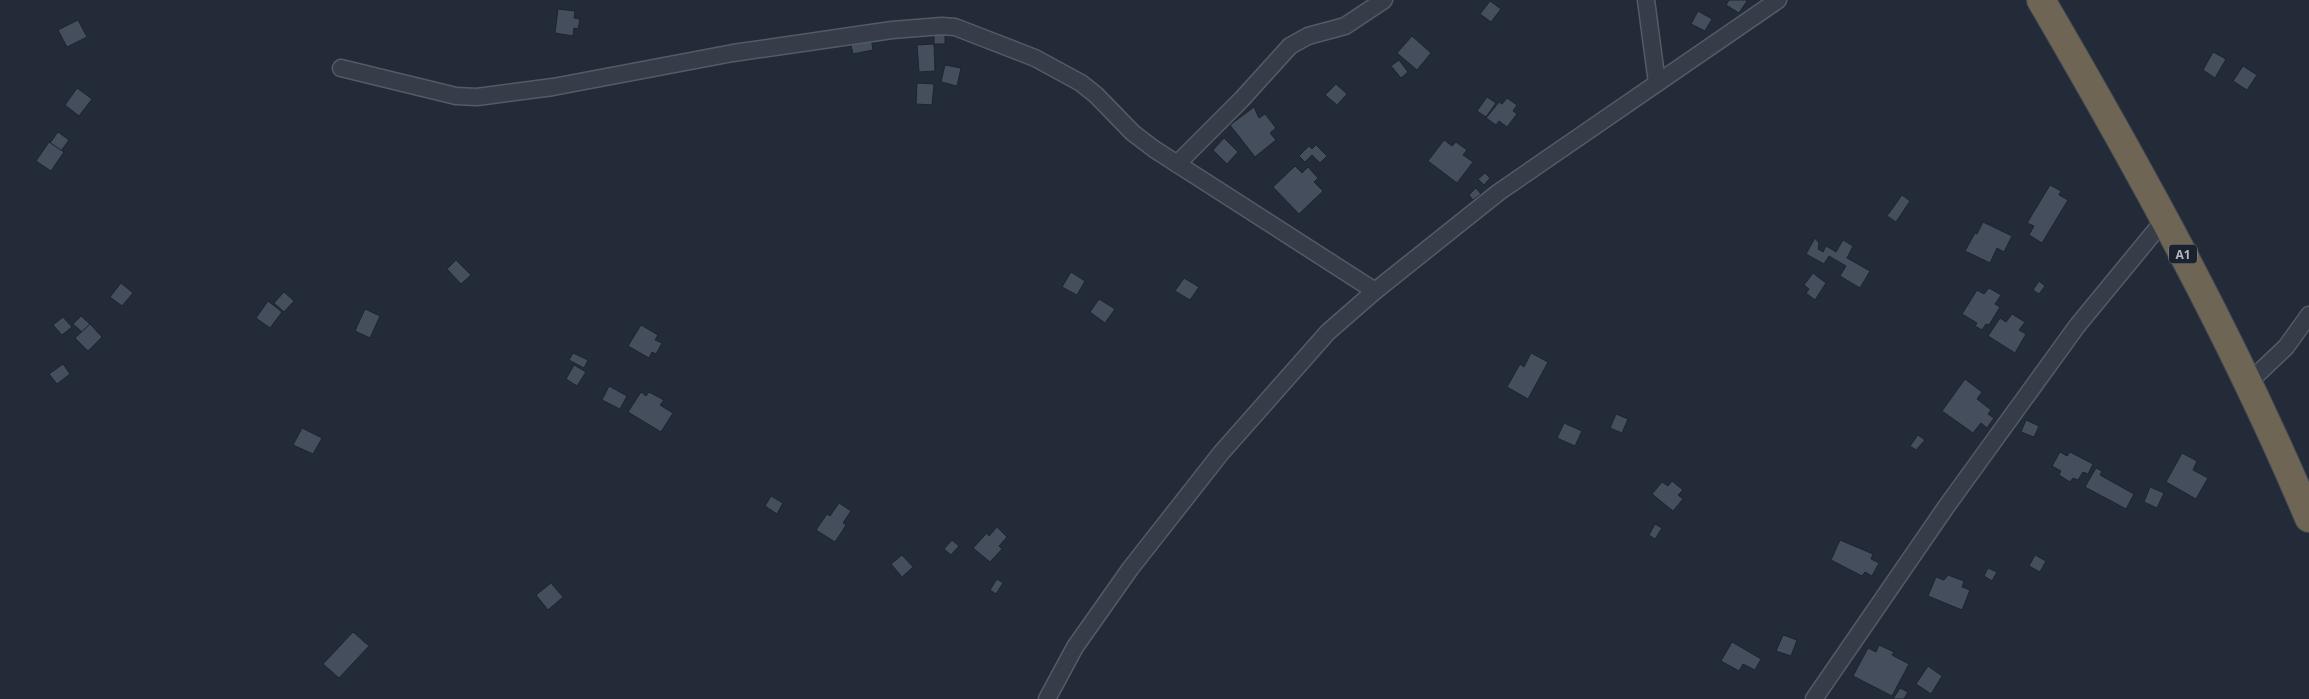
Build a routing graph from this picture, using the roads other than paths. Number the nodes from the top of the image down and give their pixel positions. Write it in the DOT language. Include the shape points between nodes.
graph roads {
  1 [pos="1384,0"];
  2 [pos="1646,0"];
  3 [pos="1778,0"];
  4 [pos="2041,0"];
  5 [pos="341,68"];
  6 [pos="1657,83"];
  7 [pos="1177,164"];
  8 [pos="2165,219"];
  9 [pos="1375,290"];
  10 [pos="2309,314"];
  11 [pos="2248,383"];
  12 [pos="2302,488"];
  13 [pos="2309,518"];
  14 [pos="1047,699"];
  15 [pos="1814,699"];
  1 -- 7 [label="street" via="1345,26 1308,36 1290,46"];
  2 -- 6 [label="street"];
  3 -- 6 [label="street"];
  4 -- 8 [label="highway, A1"];
  5 -- 7 [label="street" via="456,96 477,97 553,87 790,44 924,26 948,26 1034,58 1081,83 1133,133"];
  6 -- 9 [label="street" via="1499,192"];
  7 -- 9 [label="street"];
  8 -- 11 [label="highway, A1"];
  8 -- 15 [label="street" via="2077,326 1946,507"];
  9 -- 14 [label="street" via="1328,332 1221,453 1100,609"];
  10 -- 11 [label="street" via="2286,347"];
  11 -- 12 [label="highway, A1"];
  12 -- 13 [label="highway, A1"];
}
